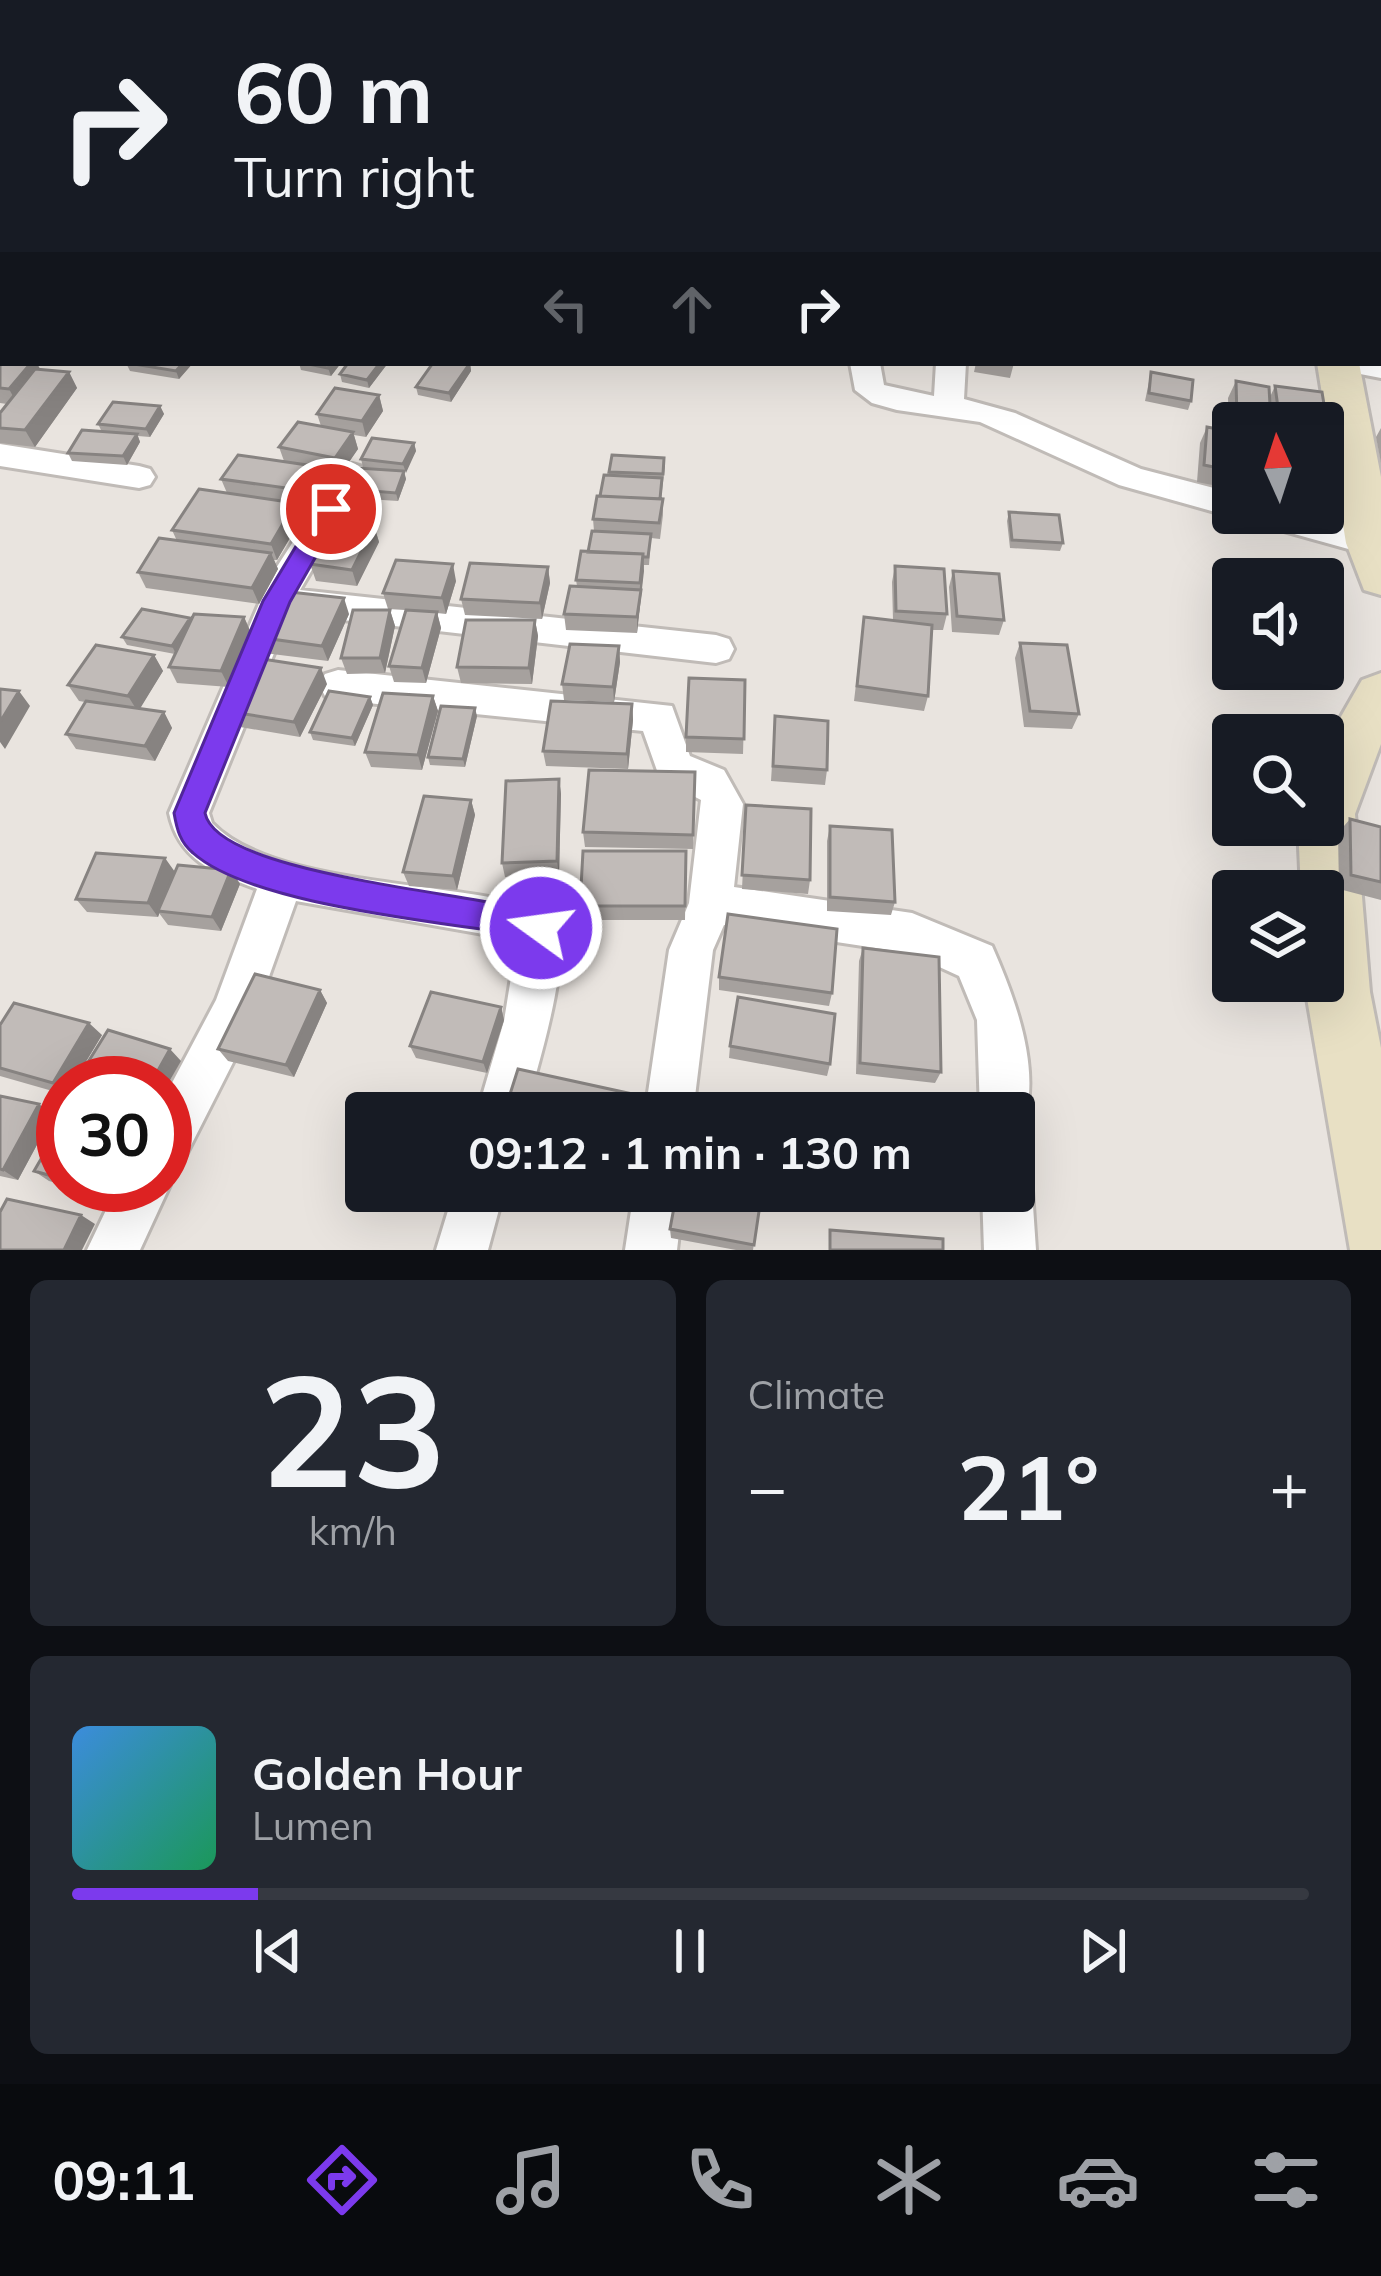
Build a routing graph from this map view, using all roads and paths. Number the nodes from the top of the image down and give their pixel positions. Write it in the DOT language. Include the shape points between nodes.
graph roads {
  1 [pos="866,366"];
  2 [pos="951,366"];
  3 [pos="1342,366"];
  4 [pos="949,404"];
  5 [pos="0,455"];
  6 [pos="352,475"];
  7 [pos="139,477"];
  8 [pos="1212,499"];
  9 [pos="1313,534"];
  10 [pos="1376,560"];
  11 [pos="277,601"];
  12 [pos="716,649"];
  13 [pos="338,685"];
  14 [pos="1381,695"];
  15 [pos="282,880"];
  16 [pos="711,903"];
  17 [pos="507,1092"];
  18 [pos="672,1092"];
  19 [pos="1003,1092"];
  20 [pos="192,1094"];
  21 [pos="132,1212"];
  22 [pos="473,1212"];
  23 [pos="656,1212"];
  24 [pos="1008,1212"];
  25 [pos="1379,1219"];
  26 [pos="113,1250"];
  27 [pos="464,1250"];
  28 [pos="651,1250"];
  29 [pos="1010,1250"];
  1 -- 4 [label="street" via="870,390 884,399"];
  2 -- 4 [label="street"];
  3 -- 10 [label="street"];
  4 -- 8 [label="street" via="1036,432 1116,472"];
  5 -- 7 [label="street"];
  6 -- 11 [label="street"];
  9 -- 10 [label="street"];
  11 -- 12 [label="street"];
  11 -- 15 [label="street" via="189,813 208,847"];
  13 -- 16 [label="street" via="658,717 674,767 719,789"];
  14 -- 25 [label="street" via="1326,814 1338,992"];
  15 -- 17 [label="street" via="541,928"];
  15 -- 20 [label="street" via="235,1011"];
  16 -- 18 [label="street" via="691,950"];
  16 -- 19 [label="street" via="911,933 976,961 1000,1020"];
  21 -- 26 [label="street"];
  22 -- 27 [label="street"];
  23 -- 28 [label="street"];
  24 -- 29 [label="street"];
}
